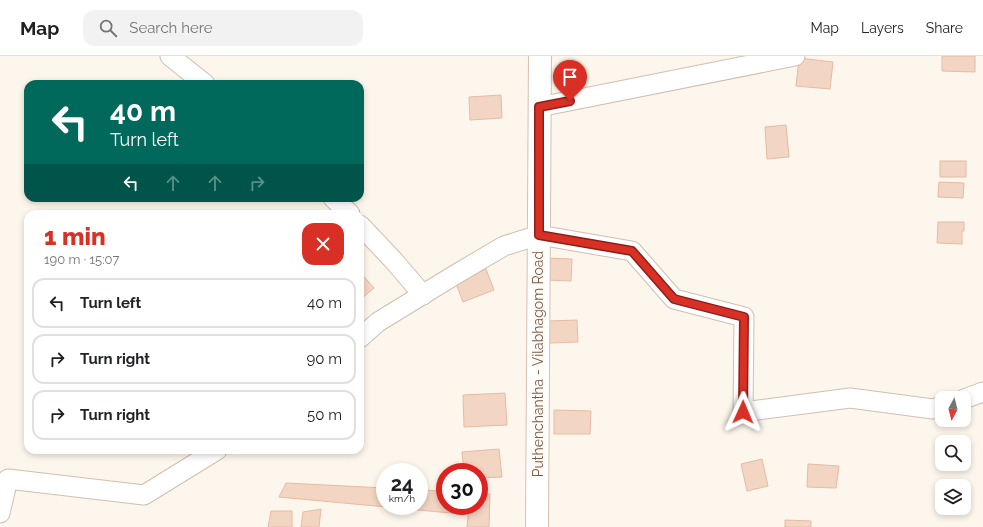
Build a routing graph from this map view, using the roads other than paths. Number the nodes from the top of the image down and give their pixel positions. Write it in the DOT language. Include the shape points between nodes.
graph roads {
  1 [pos="170,56"];
  2 [pos="540,56"];
  3 [pos="795,56"];
  4 [pos="200,80"];
  5 [pos="539,107"];
  6 [pos="337,202"];
  7 [pos="346,210"];
  8 [pos="364,229"];
  9 [pos="539,235"];
  10 [pos="422,295"];
  11 [pos="364,334"];
  12 [pos="983,392"];
  13 [pos="971,396"];
  14 [pos="935,408"];
  15 [pos="211,454"];
  16 [pos="0,513"];
  17 [pos="537,527"];
  1 -- 4 [label="street"];
  2 -- 5 [label="main road, Puthenchantha - Vilabhagom Road"];
  3 -- 5 [label="street"];
  5 -- 9 [label="main road, Puthenchantha - Vilabhagom Road"];
  6 -- 7 [label="street"];
  8 -- 10 [label="street"];
  9 -- 10 [label="street" via="504,246"];
  9 -- 14 [label="street" via="632,251 674,299 744,317 743,412 850,398"];
  9 -- 17 [label="main road, Puthenchantha - Vilabhagom Road"];
  10 -- 11 [label="street" via="378,322"];
  12 -- 13 [label="street"];
  15 -- 16 [label="street" via="144,495 8,479"];
}
